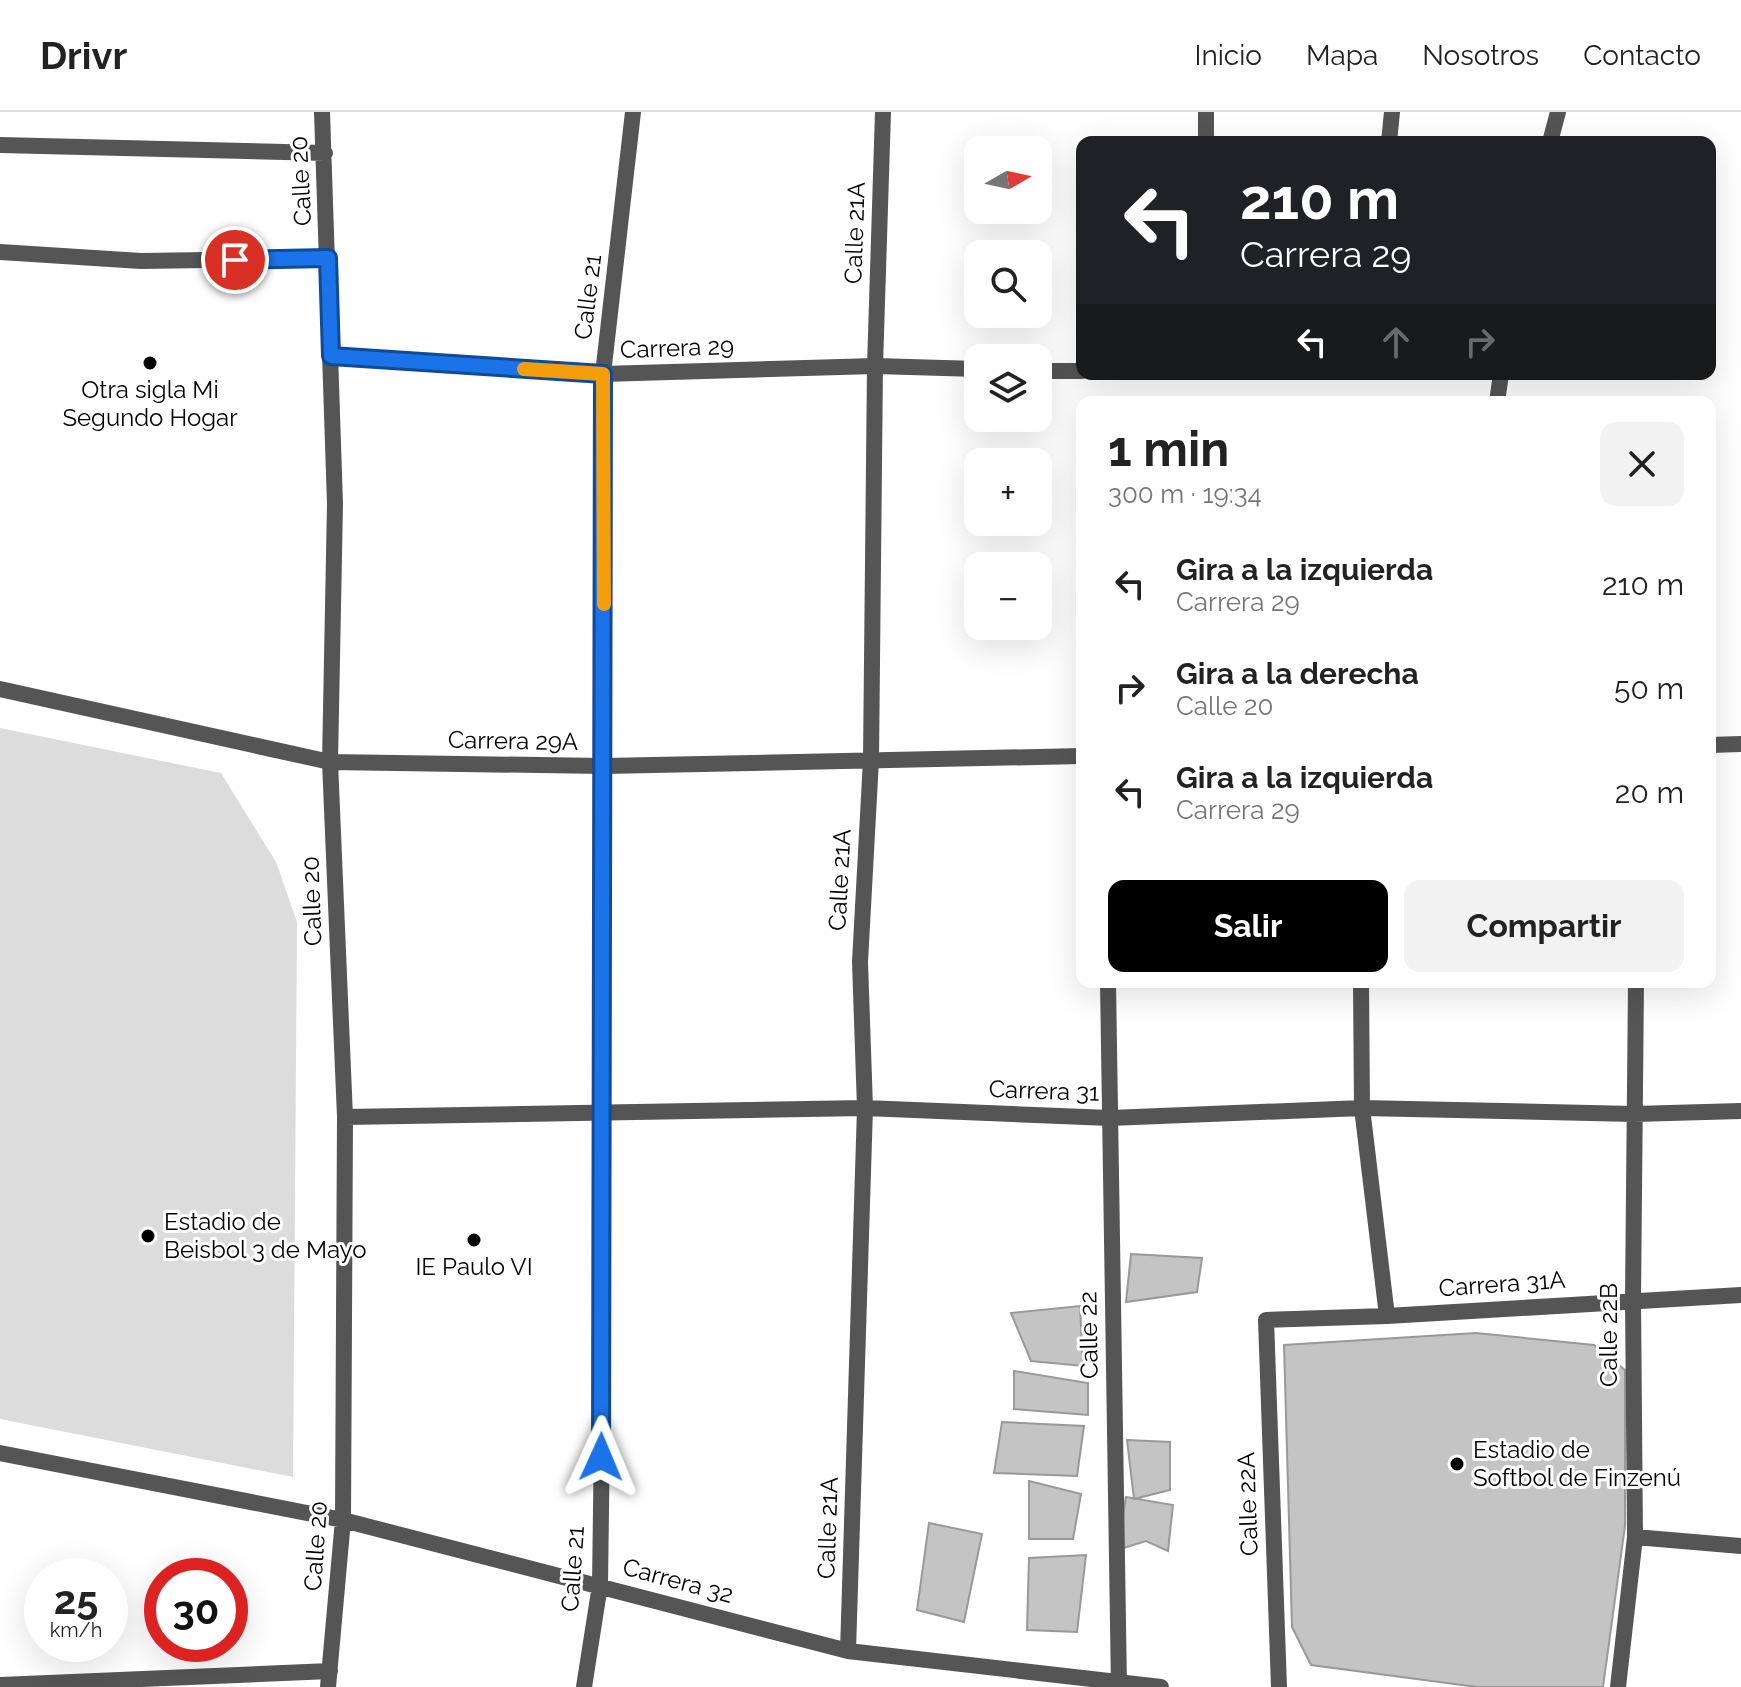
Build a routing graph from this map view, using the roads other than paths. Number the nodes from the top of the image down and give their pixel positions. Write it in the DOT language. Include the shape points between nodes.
graph roads {
  1 [pos="322,112"];
  2 [pos="633,112"];
  3 [pos="883,112"];
  4 [pos="1206,112"];
  5 [pos="1392,112"];
  6 [pos="1558,112"];
  7 [pos="1206,136"];
  8 [pos="1390,136"];
  9 [pos="1552,136"];
  10 [pos="0,145"];
  11 [pos="325,153"];
  12 [pos="0,252"];
  13 [pos="328,258"];
  14 [pos="331,356"];
  15 [pos="875,366"];
  16 [pos="964,369"];
  17 [pos="1052,371"];
  18 [pos="1076,371"];
  19 [pos="603,374"];
  20 [pos="0,689"];
  21 [pos="1741,744"];
  22 [pos="1716,745"];
  23 [pos="1076,756"];
  24 [pos="871,760"];
  25 [pos="330,762"];
  26 [pos="604,766"];
  27 [pos="1108,988"];
  28 [pos="1361,988"];
  29 [pos="1636,988"];
  30 [pos="865,1108"];
  31 [pos="1362,1108"];
  32 [pos="1741,1111"];
  33 [pos="602,1112"];
  34 [pos="1634,1114"];
  35 [pos="345,1117"];
  36 [pos="1110,1118"];
  37 [pos="1741,1295"];
  38 [pos="1633,1300"];
  39 [pos="1387,1316"];
  40 [pos="1266,1320"];
  41 [pos="0,1453"];
  42 [pos="343,1520"];
  43 [pos="1635,1537"];
  44 [pos="1741,1546"];
  45 [pos="600,1585"];
  46 [pos="848,1651"];
  47 [pos="329,1679"];
  48 [pos="1119,1684"];
  49 [pos="0,1685"];
  50 [pos="584,1687"];
  51 [pos="1161,1687"];
  52 [pos="1279,1687"];
  53 [pos="1618,1687"];
  1 -- 11 [label="street, Calle 20"];
  2 -- 19 [label="street, Calle 21"];
  3 -- 15 [label="street, Calle 21A"];
  4 -- 7 [label="street"];
  5 -- 8 [label="street"];
  6 -- 9 [label="street"];
  10 -- 11 [label="street"];
  11 -- 13 [label="street, Calle 20"];
  12 -- 13 [label="street" via="141,261"];
  13 -- 14 [label="street, Calle 20"];
  14 -- 19 [label="street, Carrera 29"];
  14 -- 25 [label="street, Calle 20" via="335,504"];
  15 -- 16 [label="street, Carrera 29"];
  15 -- 19 [label="street, Carrera 29"];
  15 -- 24 [label="street, Calle 21A"];
  17 -- 18 [label="street"];
  19 -- 26 [label="street, Calle 21"];
  20 -- 25 [label="street, Carrera 29A"];
  21 -- 22 [label="street"];
  23 -- 24 [label="street, Carrera 29A"];
  24 -- 26 [label="street, Carrera 29A"];
  24 -- 30 [label="street, Calle 21A" via="860,962"];
  25 -- 26 [label="street, Carrera 29A"];
  25 -- 35 [label="street, Calle 20"];
  26 -- 33 [label="street, Calle 21"];
  27 -- 36 [label="street, Calle 22"];
  28 -- 31 [label="street"];
  29 -- 34 [label="street, Calle 22B"];
  30 -- 33 [label="street, Carrera 31"];
  30 -- 36 [label="street, Carrera 31"];
  30 -- 46 [label="street, Calle 21A"];
  31 -- 34 [label="street, Carrera 31"];
  31 -- 36 [label="street, Carrera 31"];
  31 -- 39 [label="street"];
  32 -- 34 [label="street, Carrera 31"];
  33 -- 35 [label="street, Carrera 31"];
  33 -- 45 [label="street, Calle 21"];
  34 -- 38 [label="street, Calle 22B"];
  35 -- 42 [label="street, Calle 20"];
  36 -- 48 [label="street, Calle 22"];
  37 -- 38 [label="street, Carrera 31A"];
  38 -- 39 [label="street, Carrera 31A"];
  38 -- 43 [label="street, Calle 22B"];
  39 -- 40 [label="street, Carrera 31A"];
  40 -- 52 [label="street, Calle 22A"];
  41 -- 42 [label="street, Carrera 32"];
  42 -- 45 [label="street, Carrera 32"];
  42 -- 47 [label="street, Calle 20"];
  43 -- 44 [label="street"];
  43 -- 53 [label="street, Calle 22B"];
  45 -- 46 [label="street, Carrera 32"];
  45 -- 50 [label="street, Calle 21"];
  46 -- 48 [label="street, Carrera 32"];
  47 -- 49 [label="street"];
  48 -- 51 [label="street, Carrera 32"];
}
